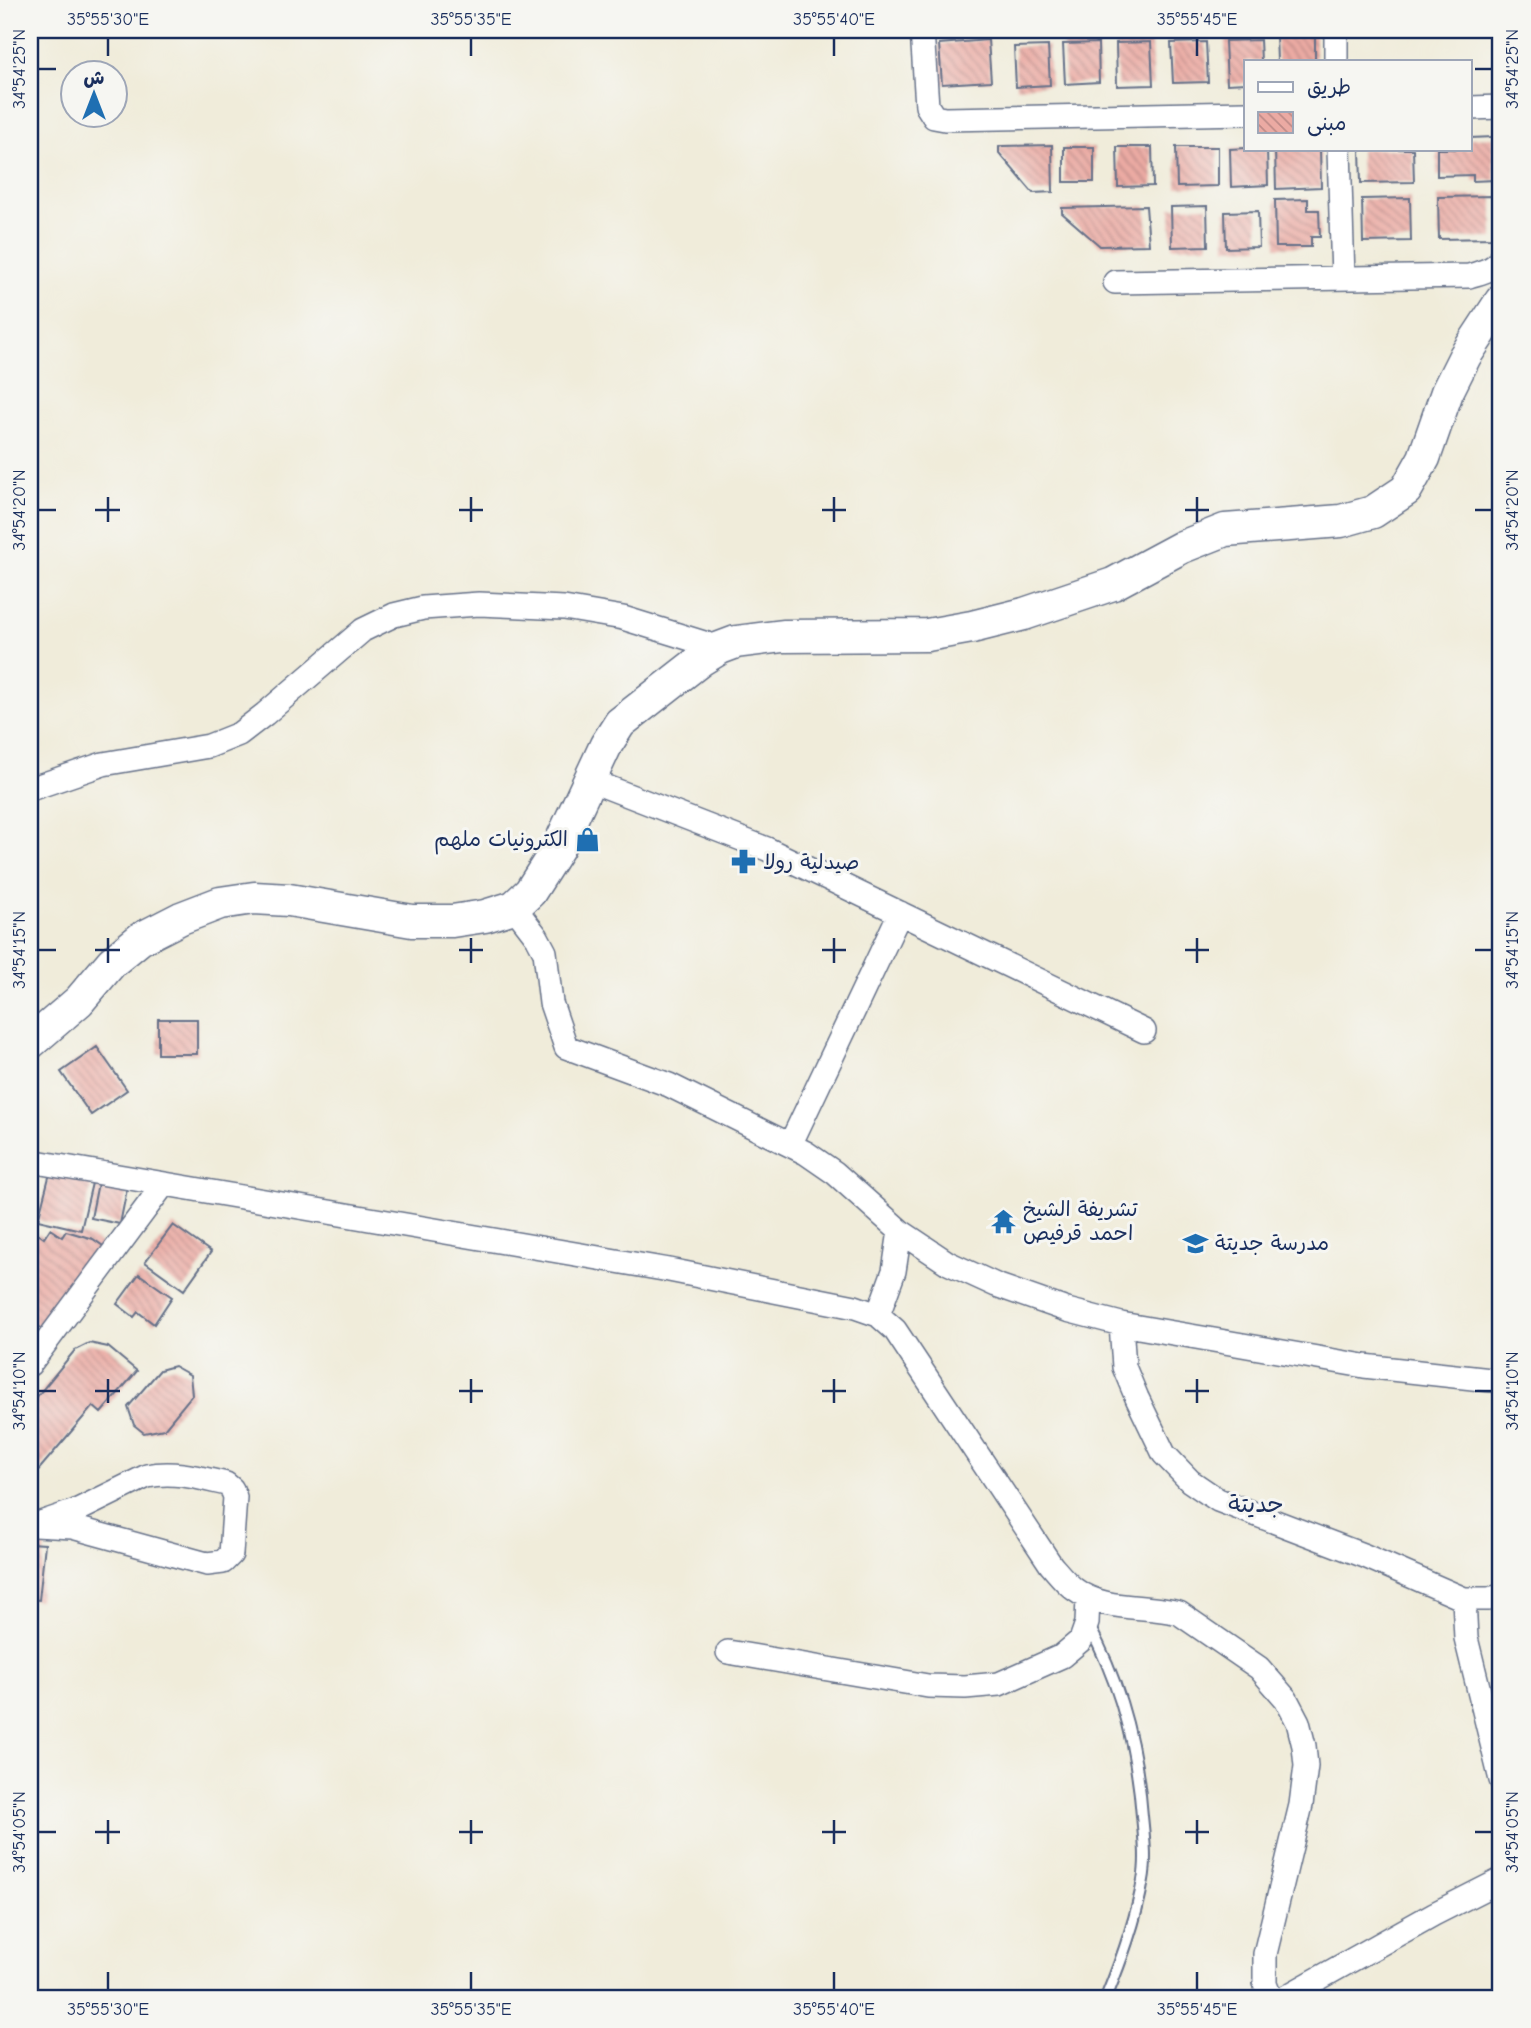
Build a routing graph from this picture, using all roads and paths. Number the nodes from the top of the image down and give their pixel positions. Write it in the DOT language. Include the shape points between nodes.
graph roads {
  1 [pos="922,30"];
  2 [pos="1336,30"];
  3 [pos="1336,60"];
  4 [pos="1501,107"];
  5 [pos="1472,108"];
  6 [pos="1244,113"];
  7 [pos="1339,150"];
  8 [pos="1501,258"];
  9 [pos="1343,278"];
  10 [pos="1115,282"];
  11 [pos="1501,301"];
  12 [pos="720,648"];
  13 [pos="589,780"];
  14 [pos="30,789"];
  15 [pos="513,907"];
  16 [pos="901,914"];
  17 [pos="1144,1031"];
  18 [pos="30,1043"];
  19 [pos="790,1146"];
  20 [pos="30,1161"];
  21 [pos="164,1184"];
  22 [pos="901,1231"];
  23 [pos="878,1315"];
  24 [pos="1121,1324"];
  25 [pos="30,1364"];
  26 [pos="1501,1379"];
  27 [pos="32,1525"];
  28 [pos="1501,1596"];
  29 [pos="1088,1598"];
  30 [pos="1464,1599"];
  31 [pos="1087,1623"];
  32 [pos="728,1652"];
  33 [pos="1501,1780"];
  34 [pos="1501,1880"];
  35 [pos="1106,1998"];
  36 [pos="1271,1998"];
  37 [pos="1284,1998"];
  1 -- 6 [label="street" via="927,106 934,117"];
  2 -- 3 [label="street"];
  4 -- 5 [label="street"];
  7 -- 9 [label="street"];
  8 -- 9 [label="street" via="1486,271 1469,275"];
  9 -- 10 [label="street"];
  11 -- 12 [label="street" via="1465,356 1424,458 1406,490 1373,512 1340,522 1226,530 1182,547 1113,584 972,628 927,635 783,636"];
  12 -- 13 [label="street" via="620,723"];
  12 -- 14 [label="street" via="623,618 564,608 479,604 423,608 363,630 239,734 209,746 103,764"];
  13 -- 15 [label="street" via="558,848 530,892"];
  13 -- 16 [label="street" via="767,849"];
  15 -- 18 [label="street" via="452,921 412,921 289,900 254,898 220,903 140,939"];
  15 -- 19 [label="street" via="545,952 551,1003 566,1047 668,1086"];
  16 -- 17 [label="street"];
  16 -- 19 [label="street"];
  19 -- 22 [label="street" via="835,1173"];
  20 -- 21 [label="street"];
  21 -- 23 [label="street" via="669,1270"];
  21 -- 25 [label="street"];
  22 -- 23 [label="street" via="894,1271"];
  22 -- 24 [label="street" via="948,1263 996,1285"];
  23 -- 29 [label="street" via="895,1329 1051,1565"];
  24 -- 26 [label="street" via="1364,1366"];
  24 -- 30 [label="street" via="1124,1367 1137,1398 1164,1454 1190,1481 1218,1500"];
  27 -- 27 [label="street" via="72,1527 207,1564 223,1562 231,1554 235,1497 226,1484 160,1473 76,1511"];
  28 -- 30 [label="street"];
  29 -- 31 [label="street"];
  29 -- 36 [label="street" via="1179,1613 1259,1668 1286,1699 1298,1722 1306,1766 1265,1954 1265,1983"];
  30 -- 33 [label="street" via="1466,1638"];
  31 -- 32 [label="street" via="1081,1640 1062,1656 999,1684 965,1687 928,1686"];
  31 -- 35 [label="lane" via="1106,1657 1127,1720 1144,1833 1144,1878"];
  34 -- 37 [label="street"];
}
